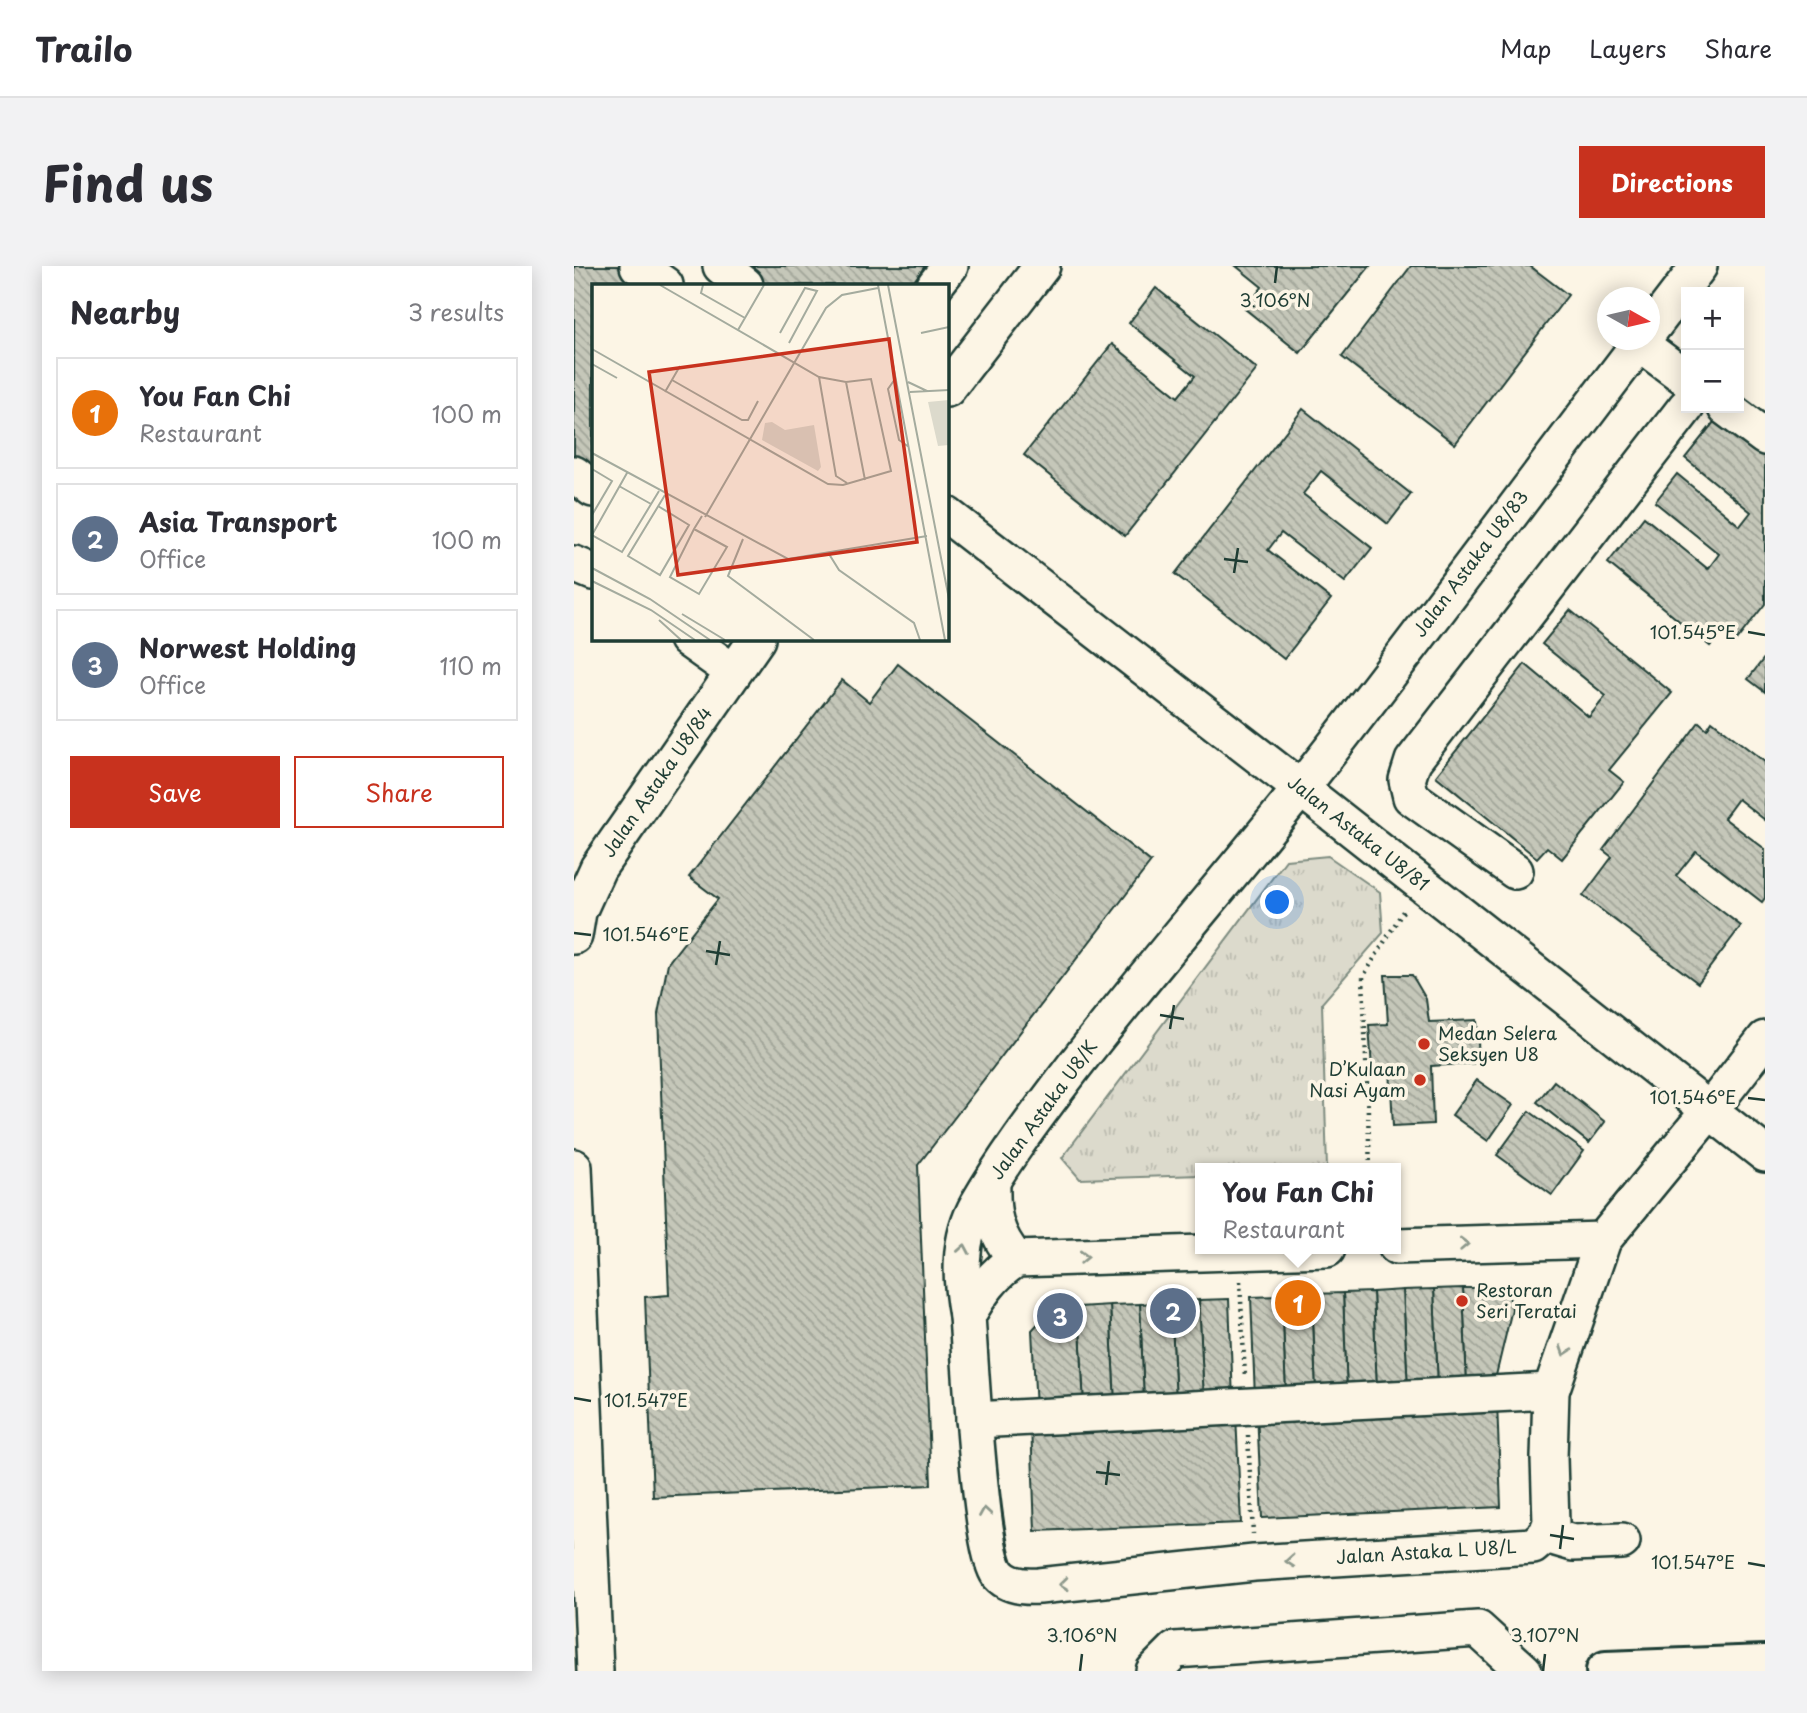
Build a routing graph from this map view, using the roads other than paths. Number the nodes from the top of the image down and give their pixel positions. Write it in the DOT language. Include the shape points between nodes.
graph roads {
  1 [pos="638,266"];
  2 [pos="721,266"];
  3 [pos="950,266"];
  4 [pos="1042,266"];
  5 [pos="1699,266"];
  6 [pos="664,284"];
  7 [pos="743,284"];
  8 [pos="936,284"];
  9 [pos="1660,316"];
  10 [pos="1634,350"];
  11 [pos="1657,350"];
  12 [pos="1681,373"];
  13 [pos="948,388"];
  14 [pos="1681,413"];
  15 [pos="1733,413"];
  16 [pos="1765,437"];
  17 [pos="574,474"];
  18 [pos="592,488"];
  19 [pos="948,516"];
  20 [pos="574,564"];
  21 [pos="592,572"];
  22 [pos="688,640"];
  23 [pos="756,640"];
  24 [pos="732,671"];
  25 [pos="1300,788"];
  26 [pos="1515,872"];
  27 [pos="574,936"];
  28 [pos="1765,1039"];
  29 [pos="1709,1111"];
  30 [pos="1765,1154"];
  31 [pos="574,1167"];
  32 [pos="992,1182"];
  33 [pos="1603,1240"];
  34 [pos="1401,1246"];
  35 [pos="1195,1253"];
  36 [pos="1016,1259"];
  37 [pos="967,1316"];
  38 [pos="1551,1391"];
  39 [pos="974,1420"];
  40 [pos="1546,1535"];
  41 [pos="1622,1541"];
  42 [pos="1001,1577"];
  43 [pos="1765,1665"];
  44 [pos="595,1671"];
  45 [pos="1154,1671"];
  46 [pos="1524,1671"];
  47 [pos="1606,1671"];
  1 -- 6 [label="street"];
  2 -- 7 [label="street"];
  3 -- 8 [label="street"];
  4 -- 13 [label="street"];
  5 -- 9 [label="street, Jalan Astaka U8/83"];
  10 -- 25 [label="street, Jalan Astaka U8/83"];
  11 -- 12 [label="street"];
  14 -- 26 [label="street" via="1413,761 1407,780 1411,797"];
  15 -- 16 [label="street"];
  17 -- 18 [label="street"];
  19 -- 25 [label="street, Jalan Astaka U8/81"];
  20 -- 21 [label="street"];
  22 -- 24 [label="street"];
  23 -- 24 [label="street, Jalan Astaka U8/84"];
  24 -- 27 [label="street, Jalan Astaka U8/84" via="598,868 578,912"];
  25 -- 29 [label="street, Jalan Astaka U8/81"];
  25 -- 32 [label="street, Jalan Astaka U8/K" via="1139,982 1014,1146"];
  28 -- 29 [label="street"];
  29 -- 30 [label="street, Jalan Astaka U8/81"];
  29 -- 33 [label="street"];
  31 -- 44 [label="street"];
  32 -- 36 [label="street" via="991,1211 1006,1248"];
  37 -- 32 [label="street, Jalan Astaka U8/K, one-way" via="963,1251 977,1206"];
  34 -- 33 [label="street, one-way"];
  33 -- 38 [label="street, one-way"];
  36 -- 35 [label="street, one-way"];
  36 -- 37 [label="street" via="981,1290"];
  37 -- 39 [label="street, Jalan Astaka U8/K"];
  38 -- 39 [label="street"];
  38 -- 40 [label="street" via="1551,1523"];
  42 -- 39 [label="street, Jalan Astaka U8/K, one-way" via="994,1567"];
  40 -- 41 [label="street" via="1573,1543"];
  40 -- 42 [label="street, Jalan Astaka L U8/L, one-way" via="1533,1546 1254,1563 1039,1586 1021,1587"];
  43 -- 47 [label="main road"];
  45 -- 46 [label="street" via="1175,1650 1478,1629"];
}
